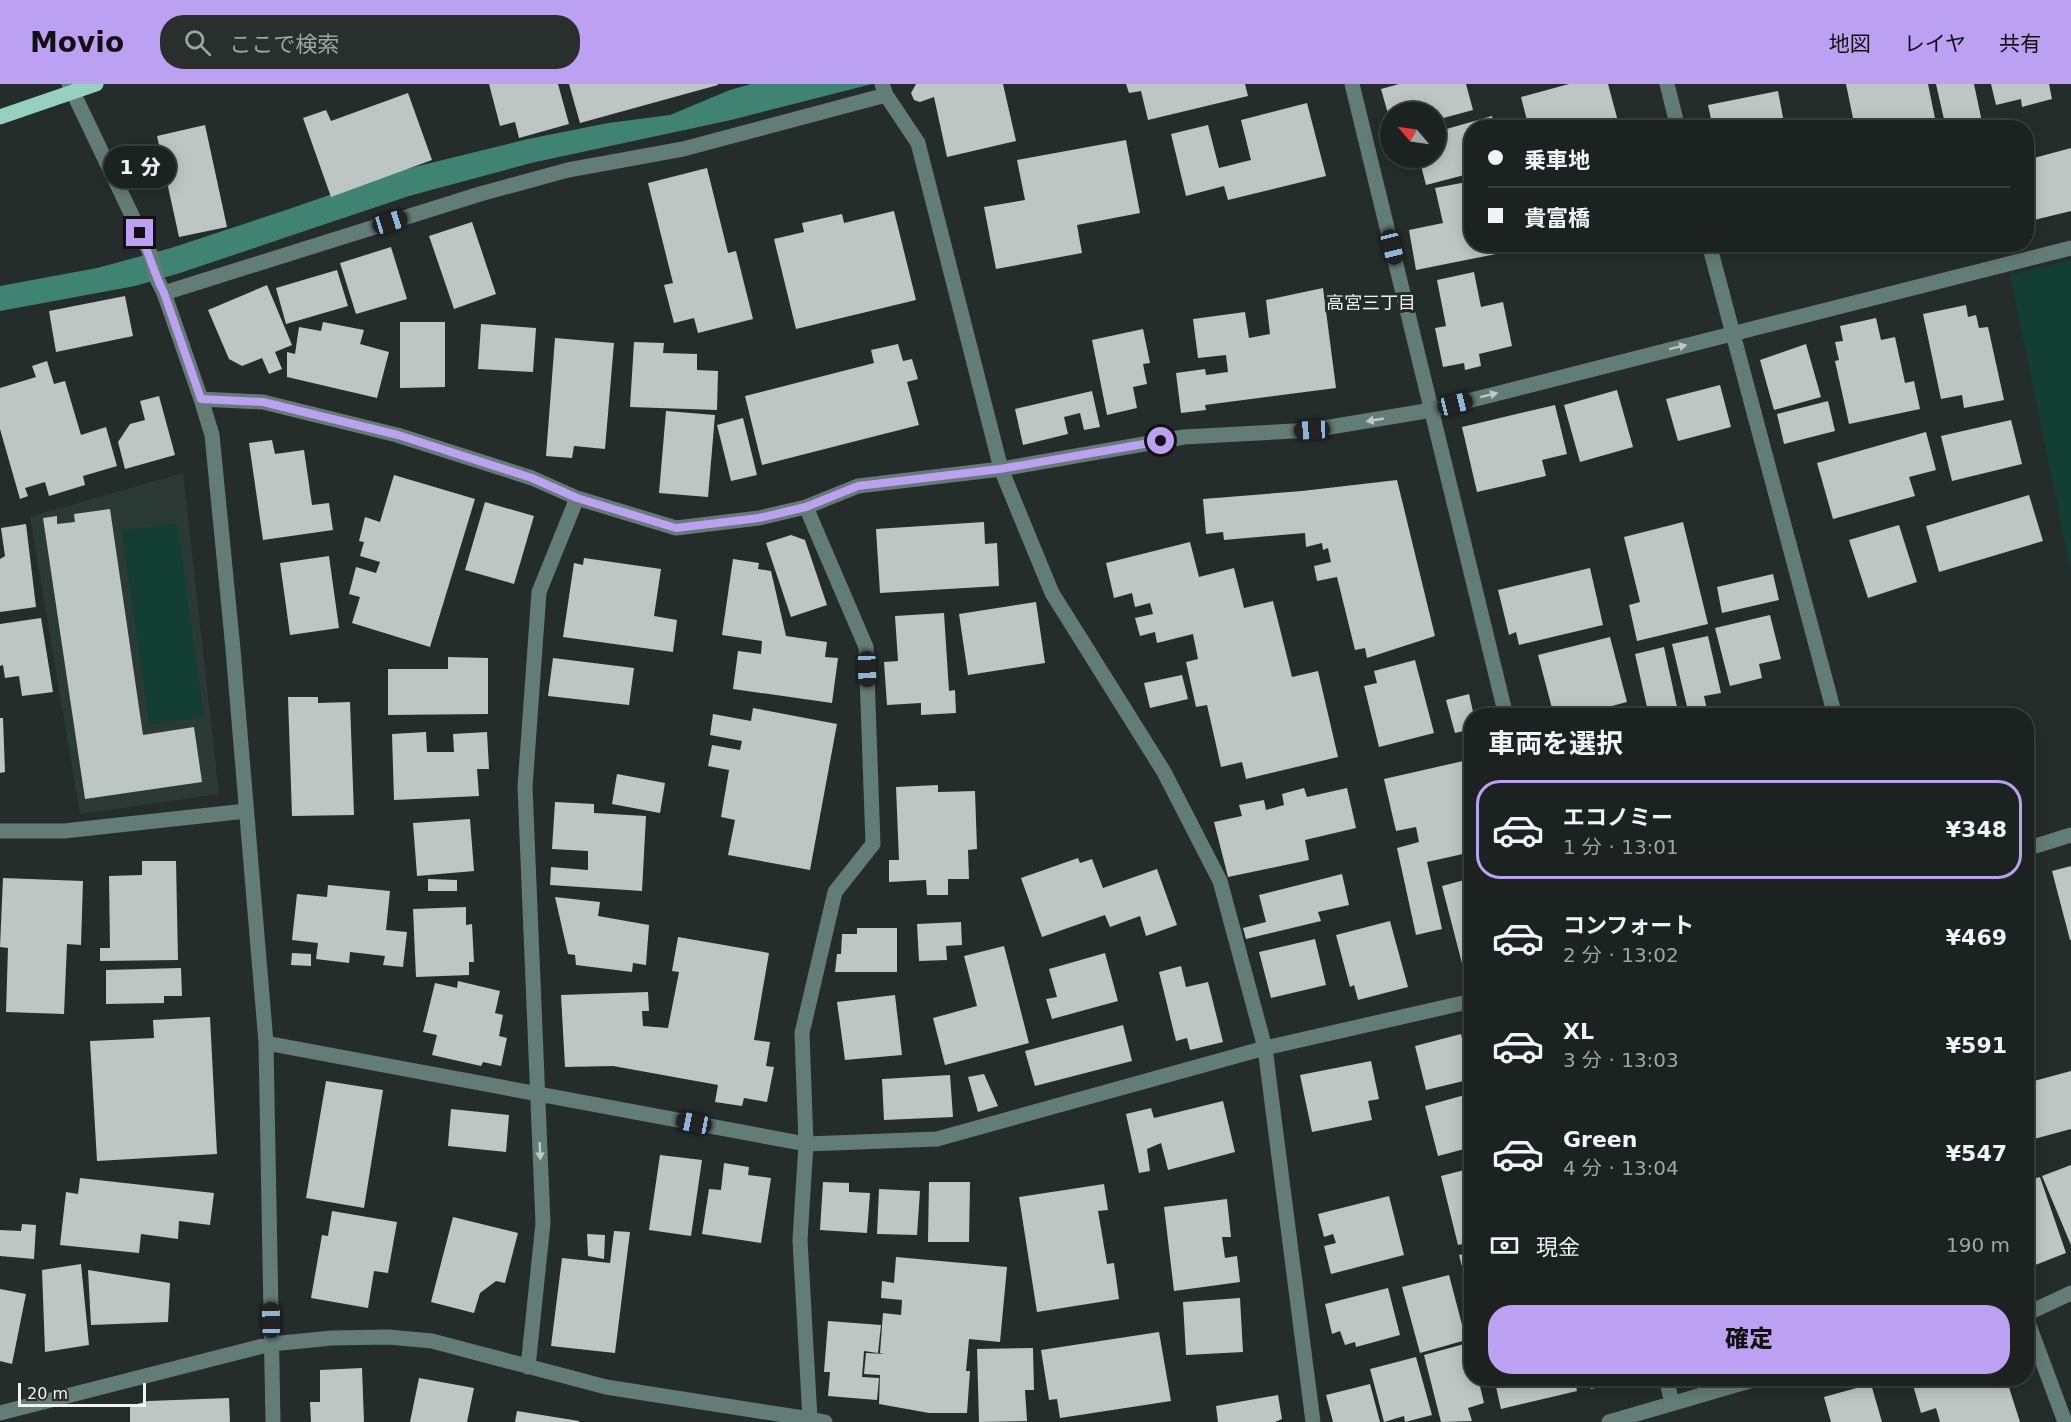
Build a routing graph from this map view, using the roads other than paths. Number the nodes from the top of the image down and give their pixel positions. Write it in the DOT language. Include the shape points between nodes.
graph roads {
  1 [pos="96,84"];
  2 [pos="1352,84"];
  3 [pos="1667,84"];
  4 [pos="71,88"];
  5 [pos="884,90"];
  6 [pos="0,117"];
  7 [pos="1676,120"];
  8 [pos="2071,248"];
  9 [pos="1710,252"];
  10 [pos="160,286"];
  11 [pos="1731,333"];
  12 [pos="201,399"];
  13 [pos="1432,410"];
  14 [pos="1000,469"];
  15 [pos="577,498"];
  16 [pos="806,507"];
  17 [pos="1504,708"];
  18 [pos="1833,708"];
  19 [pos="246,811"];
  20 [pos="0,831"];
  21 [pos="2071,835"];
  22 [pos="2034,847"];
  23 [pos="1464,1003"];
  24 [pos="266,1042"];
  25 [pos="1265,1048"];
  26 [pos="538,1093"];
  27 [pos="806,1144"];
  28 [pos="2071,1293"];
  29 [pos="2034,1311"];
  30 [pos="2034,1337"];
  31 [pos="271,1344"];
  32 [pos="528,1367"];
  33 [pos="1668,1386"];
  34 [pos="1732,1386"];
  35 [pos="1672,1403"];
  36 [pos="0,1413"];
  37 [pos="810,1421"];
  38 [pos="273,1422"];
  39 [pos="825,1422"];
  40 [pos="1313,1422"];
  41 [pos="1610,1422"];
  42 [pos="2065,1422"];
  1 -- 4 [label="main road"];
  2 -- 13 [label="street"];
  3 -- 7 [label="street"];
  4 -- 6 [label="main road"];
  4 -- 10 [label="street" via="150,253"];
  5 -- 10 [label="street" via="683,149 568,170"];
  5 -- 14 [label="street" via="918,143"];
  8 -- 11 [label="street"];
  9 -- 11 [label="street"];
  10 -- 12 [label="street"];
  13 -- 11 [label="street, one-way"];
  11 -- 18 [label="street"];
  12 -- 15 [label="street" via="263,402 398,435 532,478"];
  12 -- 19 [label="street" via="212,435"];
  13 -- 14 [label="street, one-way" via="1312,430 1184,437"];
  13 -- 17 [label="street"];
  14 -- 16 [label="street" via="858,486"];
  14 -- 25 [label="street" via="1052,593 1164,772 1220,881"];
  15 -- 16 [label="street" via="676,528 759,518"];
  15 -- 26 [label="street" via="540,592 525,787"];
  16 -- 27 [label="street" via="866,647 873,844 835,892 802,1033"];
  19 -- 20 [label="street" via="64,831"];
  19 -- 24 [label="street"];
  21 -- 22 [label="street"];
  23 -- 25 [label="street"];
  24 -- 26 [label="street"];
  24 -- 31 [label="street"];
  25 -- 27 [label="street" via="937,1139"];
  25 -- 40 [label="street"];
  26 -- 27 [label="street"];
  26 -- 32 [label="street, one-way" via="543,1223"];
  27 -- 37 [label="street" via="800,1240"];
  28 -- 29 [label="street"];
  30 -- 42 [label="street"];
  31 -- 32 [label="street" via="388,1337 432,1341"];
  31 -- 36 [label="street"];
  31 -- 38 [label="street"];
  32 -- 37 [label="street" via="606,1387"];
  33 -- 35 [label="street"];
  34 -- 35 [label="street"];
  35 -- 41 [label="street"];
  37 -- 39 [label="street"];
}
